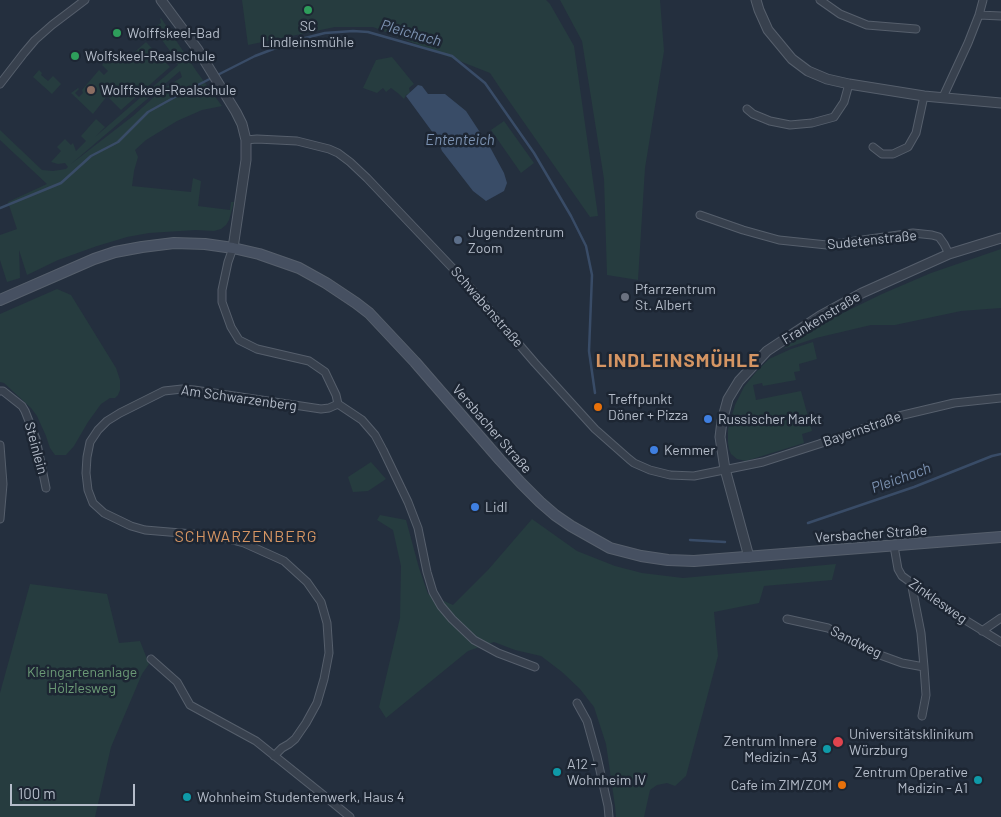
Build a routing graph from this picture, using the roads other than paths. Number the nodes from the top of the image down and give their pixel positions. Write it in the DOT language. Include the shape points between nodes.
graph roads {
  1 [pos="85,0"];
  2 [pos="161,0"];
  3 [pos="756,0"];
  4 [pos="820,0"];
  5 [pos="982,0"];
  6 [pos="979,15"];
  7 [pos="1001,16"];
  8 [pos="916,29"];
  9 [pos="0,84"];
  10 [pos="849,84"];
  11 [pos="924,96"];
  12 [pos="943,97"];
  13 [pos="1001,103"];
  14 [pos="747,109"];
  15 [pos="246,140"];
  16 [pos="873,146"];
  17 [pos="700,215"];
  18 [pos="1001,238"];
  19 [pos="233,248"];
  20 [pos="949,254"];
  21 [pos="0,300"];
  22 [pos="0,391"];
  23 [pos="1001,398"];
  24 [pos="338,404"];
  25 [pos="0,444"];
  26 [pos="724,470"];
  27 [pos="46,488"];
  28 [pos="0,519"];
  29 [pos="1001,537"];
  30 [pos="894,546"];
  31 [pos="749,557"];
  32 [pos="911,582"];
  33 [pos="1001,618"];
  34 [pos="787,619"];
  35 [pos="982,631"];
  36 [pos="1001,642"];
  37 [pos="151,659"];
  38 [pos="535,667"];
  39 [pos="924,667"];
  40 [pos="577,703"];
  41 [pos="922,716"];
  42 [pos="274,756"];
  43 [pos="350,817"];
  44 [pos="609,817"];
  1 -- 9 [label="street" via="36,40"];
  2 -- 15 [label="street" via="224,92 242,124"];
  3 -- 10 [label="street" via="768,30 792,59 808,71"];
  4 -- 8 [label="street" via="840,14 867,25"];
  5 -- 6 [label="street"];
  6 -- 7 [label="street"];
  6 -- 12 [label="street"];
  10 -- 11 [label="street"];
  10 -- 14 [label="street" via="844,102 834,116 812,123 790,126 770,121"];
  11 -- 12 [label="street"];
  11 -- 16 [label="street" via="916,133 908,146 893,154 882,154"];
  12 -- 13 [label="street"];
  15 -- 19 [label="street"];
  15 -- 26 [label="street, Schwabenstraße" via="297,141 329,148 350,162 462,278 595,429 634,463 679,476"];
  17 -- 20 [label="street, Sudetenstraße" via="779,240 827,245 913,233 932,235 939,237"];
  18 -- 20 [label="street, Frankenstraße"];
  19 -- 21 [label="main road, Versbacher Straße" via="174,243 115,252"];
  19 -- 24 [label="street" via="222,302 239,340 257,349 309,361 325,372"];
  19 -- 31 [label="main road, Versbacher Straße" via="299,268 356,303 415,362 520,483 571,526 610,548 641,556 694,561"];
  20 -- 26 [label="street, Frankenstraße" via="862,293 766,351 739,381 728,399 720,437"];
  22 -- 27 [label="street, Steinlein" via="26,411 36,438"];
  23 -- 26 [label="street, Bayernstraße" via="954,403 898,416 763,462"];
  24 -- 38 [label="street" via="362,420 383,450 418,528 427,572 440,606 474,640"];
  24 -- 42 [label="street, Am Schwarzenberg" via="321,409 194,390 164,391 107,421 90,442 87,457 88,490 104,513 145,530 217,536 244,543 284,561 307,582 321,602 327,623 329,652 317,703 295,739"];
  25 -- 28 [label="street" via="3,484"];
  26 -- 31 [label="street, Frankenstraße"];
  29 -- 30 [label="main road, Versbacher Straße"];
  30 -- 31 [label="main road, Versbacher Straße"];
  30 -- 32 [label="street, Zinklesweg" via="898,569"];
  32 -- 35 [label="street, Zinklesweg"];
  32 -- 39 [label="street"];
  33 -- 35 [label="street"];
  34 -- 39 [label="street, Sandweg" via="828,628 880,655"];
  35 -- 36 [label="street, Zinklesweg"];
  37 -- 42 [label="street" via="177,682 190,705 256,741"];
  39 -- 41 [label="street" via="926,695"];
  40 -- 44 [label="street" via="587,721 595,748"];
  42 -- 43 [label="street"];
}
